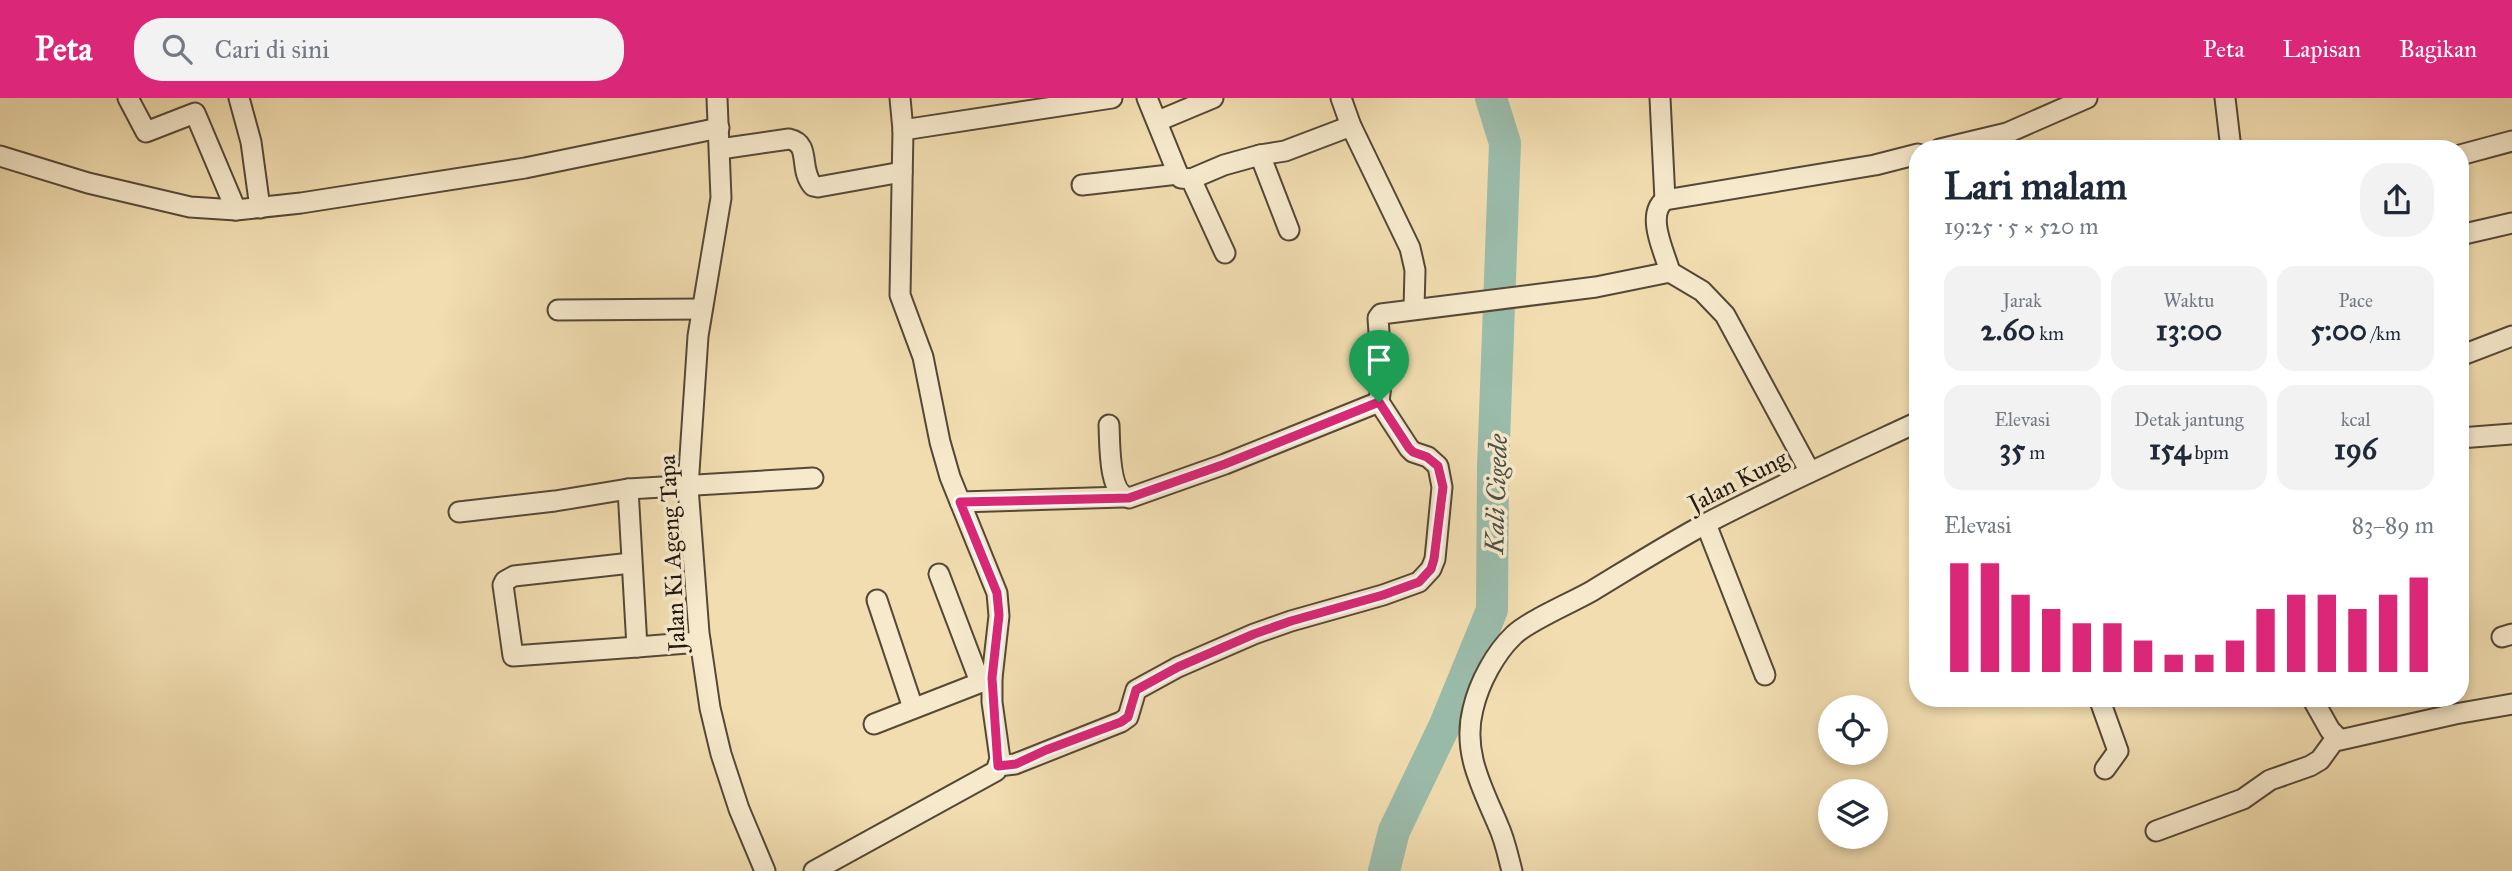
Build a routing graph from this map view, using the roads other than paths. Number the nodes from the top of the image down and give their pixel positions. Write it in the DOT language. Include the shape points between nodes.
graph roads {
  1 [pos="128,98"];
  2 [pos="239,98"];
  3 [pos="717,98"];
  4 [pos="900,98"];
  5 [pos="1112,98"];
  6 [pos="1147,98"];
  7 [pos="1213,98"];
  8 [pos="1341,98"];
  9 [pos="1660,98"];
  10 [pos="2087,98"];
  11 [pos="2225,98"];
  12 [pos="1157,121"];
  13 [pos="1351,126"];
  14 [pos="719,128"];
  15 [pos="902,130"];
  16 [pos="1978,140"];
  17 [pos="2230,140"];
  18 [pos="2512,141"];
  19 [pos="720,149"];
  20 [pos="2469,153"];
  21 [pos="1260,155"];
  22 [pos="0,156"];
  23 [pos="1909,156"];
  24 [pos="902,172"];
  25 [pos="1185,176"];
  26 [pos="1082,185"];
  27 [pos="1665,200"];
  28 [pos="260,208"];
  29 [pos="236,210"];
  30 [pos="2512,223"];
  31 [pos="1289,230"];
  32 [pos="2469,233"];
  33 [pos="1225,253"];
  34 [pos="1671,272"];
  35 [pos="702,309"];
  36 [pos="1414,309"];
  37 [pos="558,310"];
  38 [pos="2512,335"];
  39 [pos="2469,352"];
  40 [pos="1379,402"];
  41 [pos="1108,425"];
  42 [pos="1909,426"];
  43 [pos="2512,434"];
  44 [pos="2469,437"];
  45 [pos="1810,472"];
  46 [pos="813,478"];
  47 [pos="688,487"];
  48 [pos="628,489"];
  49 [pos="1123,497"];
  50 [pos="960,502"];
  51 [pos="459,512"];
  52 [pos="1706,524"];
  53 [pos="631,563"];
  54 [pos="939,574"];
  55 [pos="877,600"];
  56 [pos="700,642"];
  57 [pos="637,648"];
  58 [pos="1765,675"];
  59 [pos="986,680"];
  60 [pos="2512,704"];
  61 [pos="2102,707"];
  62 [pos="2317,707"];
  63 [pos="913,708"];
  64 [pos="874,723"];
  65 [pos="2336,738"];
  66 [pos="998,766"];
  67 [pos="2105,769"];
  68 [pos="2156,831"];
  69 [pos="765,871"];
  70 [pos="814,871"];
  71 [pos="1512,871"];
  1 -- 29 [label="street" via="146,132 195,113"];
  2 -- 28 [label="street" via="251,142"];
  3 -- 14 [label="street, Jalan Ki Ageng Tapa"];
  4 -- 15 [label="street"];
  5 -- 15 [label="street"];
  6 -- 12 [label="street"];
  7 -- 12 [label="street"];
  8 -- 13 [label="street"];
  9 -- 27 [label="street"];
  10 -- 16 [label="street" via="2007,133"];
  11 -- 17 [label="street"];
  12 -- 25 [label="street"];
  13 -- 21 [label="street" via="1286,151"];
  13 -- 36 [label="street" via="1410,248 1415,270"];
  14 -- 19 [label="street, Jalan Ki Ageng Tapa"];
  14 -- 28 [label="street" via="525,168"];
  15 -- 24 [label="street"];
  18 -- 20 [label="street"];
  19 -- 24 [label="street" via="789,139 799,142 805,176 818,187"];
  19 -- 35 [label="street, Jalan Ki Ageng Tapa" via="721,198"];
  21 -- 25 [label="street"];
  21 -- 31 [label="street"];
  22 -- 29 [label="street" via="190,207"];
  23 -- 27 [label="street"];
  24 -- 50 [label="street" via="900,295 923,357 940,442"];
  25 -- 26 [label="street"];
  25 -- 33 [label="street"];
  27 -- 34 [label="street" via="1656,220"];
  28 -- 29 [label="street"];
  30 -- 32 [label="street"];
  34 -- 36 [label="street" via="1524,298"];
  34 -- 45 [label="street" via="1702,291 1725,315"];
  35 -- 37 [label="street"];
  35 -- 47 [label="street, Jalan Ki Ageng Tapa"];
  36 -- 40 [label="street" via="1379,316"];
  38 -- 39 [label="street"];
  40 -- 49 [label="street" via="1225,464"];
  40 -- 66 [label="street" via="1409,448 1441,471 1434,559 1427,575 1383,595 1254,634 1178,667 1136,690 1128,717 1121,722 1016,764"];
  41 -- 49 [label="street" via="1114,483"];
  42 -- 45 [label="street, Jalan Kung"];
  43 -- 44 [label="street"];
  45 -- 52 [label="street, Jalan Kung"];
  46 -- 47 [label="street"];
  47 -- 48 [label="street"];
  47 -- 56 [label="street, Jalan Ki Ageng Tapa"];
  48 -- 51 [label="street"];
  48 -- 53 [label="street"];
  49 -- 50 [label="street"];
  50 -- 59 [label="street" via="997,593 998,626"];
  52 -- 58 [label="street"];
  52 -- 71 [label="street, Jalan Kung" via="1515,633 1496,656 1473,707 1470,753"];
  53 -- 57 [label="street"];
  53 -- 57 [label="street" via="514,576 503,585 513,656"];
  54 -- 59 [label="street"];
  55 -- 63 [label="street"];
  56 -- 57 [label="street"];
  56 -- 69 [label="street, Jalan Ki Ageng Tapa" via="721,754"];
  59 -- 63 [label="street"];
  59 -- 66 [label="street"];
  60 -- 65 [label="street" via="2346,740"];
  61 -- 67 [label="street" via="2118,751"];
  62 -- 65 [label="street"];
  63 -- 64 [label="street"];
  65 -- 68 [label="street" via="2310,766 2270,780 2243,799"];
  66 -- 70 [label="street"];
}
